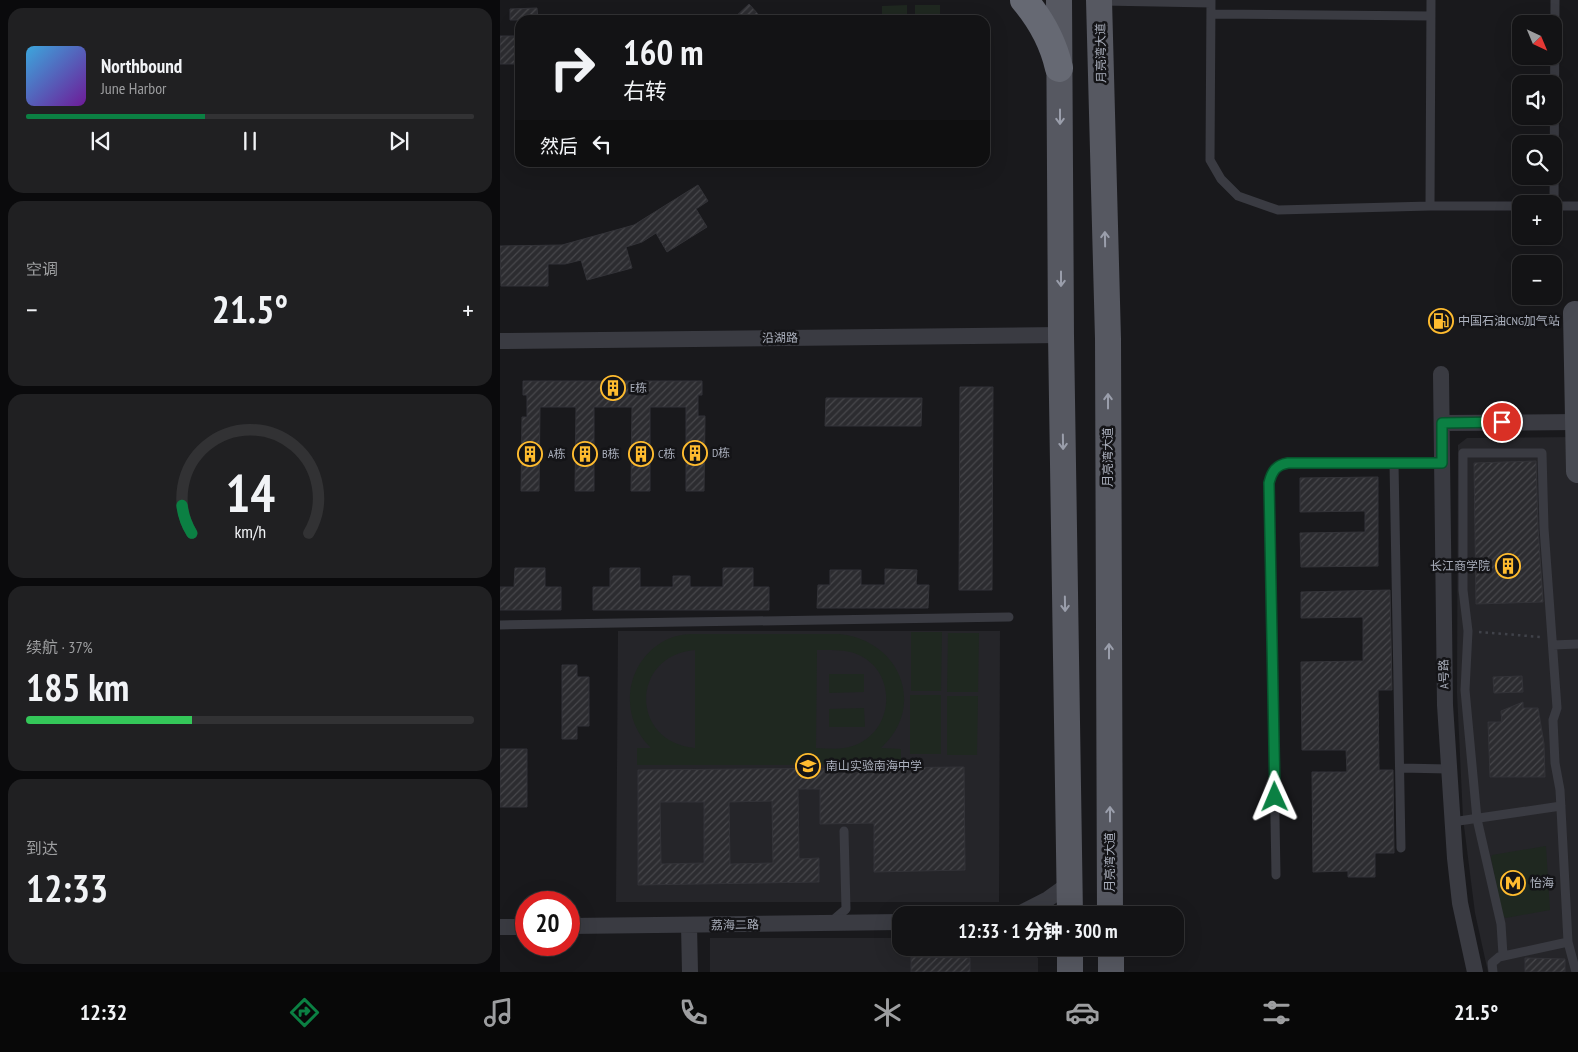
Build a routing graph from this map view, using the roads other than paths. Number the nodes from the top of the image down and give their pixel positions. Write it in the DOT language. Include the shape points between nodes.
graph roads {
  1 [pos="1059,0"];
  2 [pos="1099,0"];
  3 [pos="1431,0"];
  4 [pos="1554,0"];
  5 [pos="1026,2"];
  6 [pos="1211,2"];
  7 [pos="1211,14"];
  8 [pos="1431,16"];
  9 [pos="1060,68"];
  10 [pos="1554,195"];
  11 [pos="1430,206"];
  12 [pos="1512,206"];
  13 [pos="1562,206"];
  14 [pos="1578,206"];
  15 [pos="1575,313"];
  16 [pos="1061,335"];
  17 [pos="500,341"];
  18 [pos="1441,374"];
  19 [pos="1577,422"];
  20 [pos="1442,423"];
  21 [pos="1394,463"];
  22 [pos="1442,463"];
  23 [pos="1578,471"];
  24 [pos="1008,617"];
  25 [pos="500,625"];
  26 [pos="1552,641"];
  27 [pos="1578,644"];
  28 [pos="1400,768"];
  29 [pos="1449,769"];
  30 [pos="1561,806"];
  31 [pos="1476,819"];
  32 [pos="1452,822"];
  33 [pos="844,830"];
  34 [pos="1401,848"];
  35 [pos="1276,875"];
  36 [pos="1069,884"];
  37 [pos="1034,906"];
  38 [pos="1070,906"];
  39 [pos="1110,906"];
  40 [pos="892,922"];
  41 [pos="829,924"];
  42 [pos="689,925"];
  43 [pos="580,926"];
  44 [pos="500,927"];
  45 [pos="515,927"];
  46 [pos="1568,942"];
  47 [pos="1110,956"];
  48 [pos="1503,956"];
  49 [pos="690,972"];
  50 [pos="1111,972"];
  51 [pos="1475,972"];
  52 [pos="1493,972"];
  53 [pos="1576,972"];
  1 -- 9 [label="main road"];
  2 -- 6 [label="lane"];
  39 -- 2 [label="main road, 月亮湾大道, one-way" via="1108,339"];
  3 -- 8 [label="lane"];
  4 -- 10 [label="lane"];
  5 -- 9 [label="highway" via="1047,34"];
  6 -- 7 [label="lane"];
  7 -- 8 [label="lane"];
  7 -- 11 [label="lane" via="1210,160 1221,179 1238,196 1278,210"];
  8 -- 11 [label="lane"];
  9 -- 16 [label="main road, one-way"];
  11 -- 12 [label="lane"];
  13 -- 14 [label="lane"];
  15 -- 19 [label="main road"];
  16 -- 17 [label="street, 沿湖路"];
  16 -- 36 [label="main road, one-way"];
  18 -- 20 [label="street, A号路"];
  19 -- 20 [label="street"];
  19 -- 23 [label="main road"];
  20 -- 22 [label="street, A号路"];
  21 -- 22 [label="lane"];
  21 -- 28 [label="lane"];
  21 -- 35 [label="lane" via="1288,463 1280,465 1271,474"];
  22 -- 29 [label="street, A号路" via="1443,664"];
  24 -- 25 [label="lane"];
  26 -- 27 [label="lane"];
  26 -- 30 [label="lane" via="1557,708 1553,720 1555,763"];
  26 -- 31 [label="lane" via="1542,453 1463,453 1463,590 1468,631 1465,690"];
  28 -- 29 [label="lane"];
  28 -- 34 [label="lane"];
  29 -- 32 [label="street, A号路"];
  30 -- 31 [label="lane"];
  30 -- 46 [label="lane"];
  31 -- 32 [label="lane"];
  31 -- 48 [label="lane" via="1501,924"];
  32 -- 51 [label="street, A号路" via="1460,903"];
  33 -- 41 [label="lane" via="846,909"];
  36 -- 37 [label="street"];
  36 -- 38 [label="main road"];
  40 -- 41 [label="street, 荔海二路"];
  41 -- 42 [label="street, 荔海二路"];
  42 -- 43 [label="street, 荔海二路"];
  42 -- 49 [label="street"];
  44 -- 45 [label="street"];
  46 -- 48 [label="lane"];
  46 -- 53 [label="lane"];
  47 -- 50 [label="main road"];
  48 -- 52 [label="lane" via="1492,964"];
}
